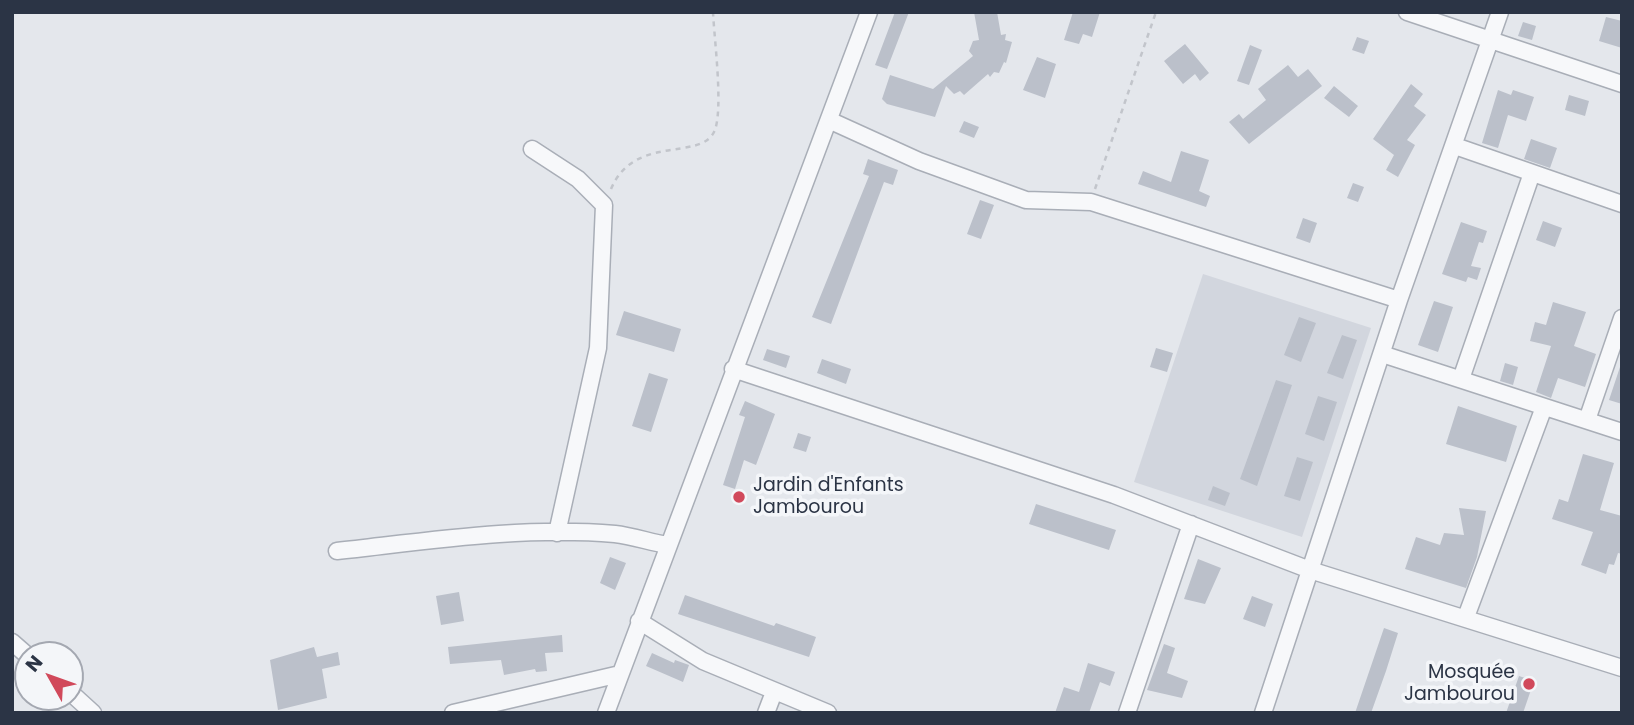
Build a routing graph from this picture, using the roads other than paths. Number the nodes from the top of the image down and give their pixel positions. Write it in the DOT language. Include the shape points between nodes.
graph roads {
  1 [pos="869,12"];
  2 [pos="1407,12"];
  3 [pos="1500,12"];
  4 [pos="1490,41"];
  5 [pos="1622,84"];
  6 [pos="831,121"];
  7 [pos="1455,146"];
  8 [pos="532,149"];
  9 [pos="1532,173"];
  10 [pos="1622,204"];
  11 [pos="1399,300"];
  12 [pos="1622,318"];
  13 [pos="1382,354"];
  14 [pos="733,369"];
  15 [pos="1461,379"];
  16 [pos="1544,407"];
  17 [pos="1587,421"];
  18 [pos="1622,432"];
  19 [pos="1191,524"];
  20 [pos="557,533"];
  21 [pos="667,545"];
  22 [pos="337,551"];
  23 [pos="1310,570"];
  24 [pos="1466,618"];
  25 [pos="639,621"];
  26 [pos="1622,667"];
  27 [pos="620,674"];
  28 [pos="774,692"];
  29 [pos="453,713"];
  30 [pos="606,713"];
  31 [pos="766,713"];
  32 [pos="828,713"];
  33 [pos="1127,713"];
  34 [pos="1263,713"];
  1 -- 6 [label="street"];
  2 -- 4 [label="street"];
  3 -- 4 [label="street"];
  4 -- 5 [label="street"];
  4 -- 7 [label="street"];
  6 -- 11 [label="street" via="919,161 1026,200 1091,202"];
  6 -- 14 [label="street"];
  7 -- 9 [label="street"];
  7 -- 11 [label="street"];
  8 -- 20 [label="street" via="578,179 604,205 598,348"];
  9 -- 10 [label="street"];
  9 -- 15 [label="street"];
  11 -- 13 [label="street"];
  12 -- 17 [label="street"];
  13 -- 15 [label="street"];
  13 -- 23 [label="street"];
  14 -- 19 [label="street"];
  14 -- 21 [label="street"];
  15 -- 16 [label="street"];
  16 -- 17 [label="street"];
  16 -- 24 [label="street"];
  17 -- 18 [label="street"];
  19 -- 23 [label="street"];
  19 -- 33 [label="street"];
  20 -- 21 [label="street" via="616,534"];
  20 -- 22 [label="street" via="463,537"];
  21 -- 25 [label="street"];
  23 -- 24 [label="street"];
  23 -- 34 [label="street"];
  24 -- 26 [label="street"];
  25 -- 27 [label="street"];
  25 -- 28 [label="street" via="703,661"];
  27 -- 29 [label="street"];
  27 -- 30 [label="street"];
  28 -- 31 [label="street"];
  28 -- 32 [label="street"];
}
